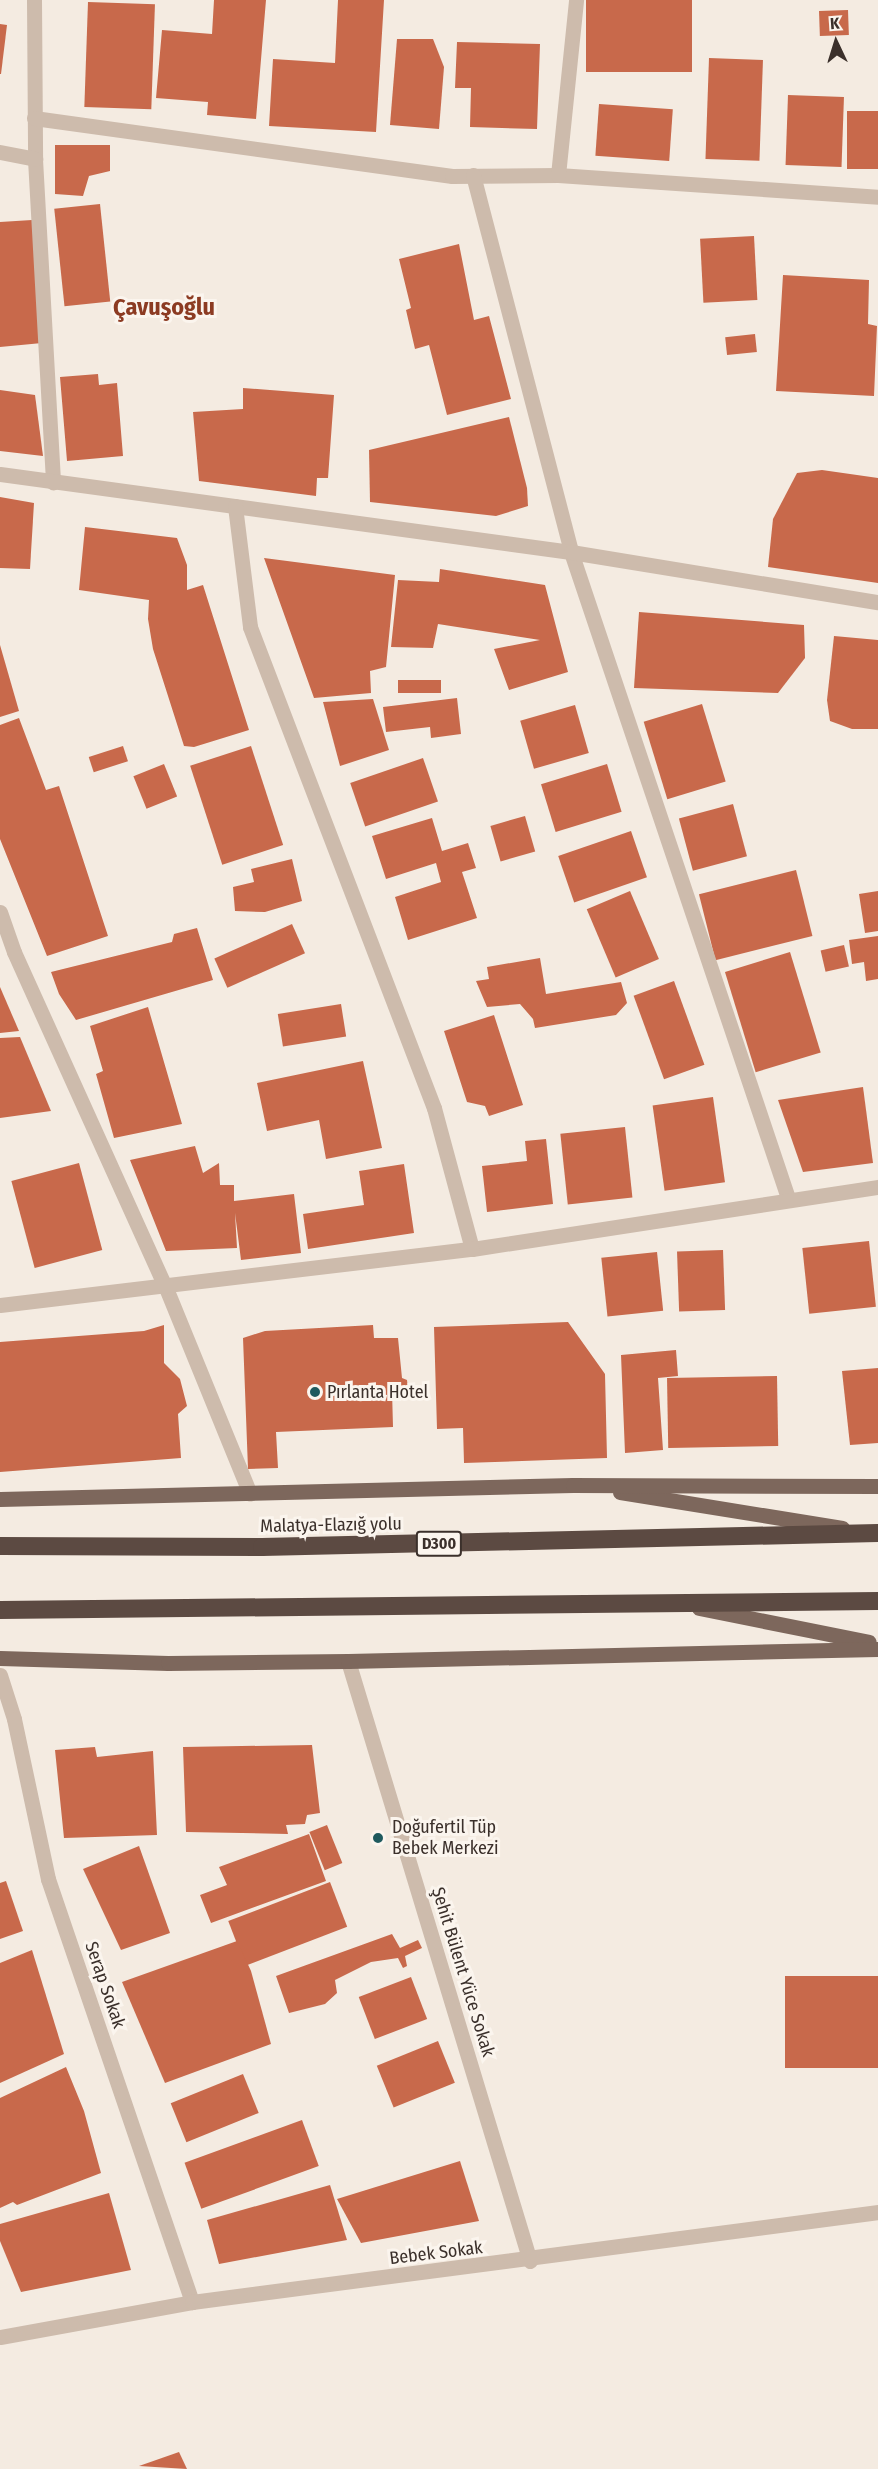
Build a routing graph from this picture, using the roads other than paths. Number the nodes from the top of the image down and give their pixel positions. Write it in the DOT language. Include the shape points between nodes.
graph roads {
  1 [pos="34,0"];
  2 [pos="576,0"];
  3 [pos="33,118"];
  4 [pos="0,152"];
  5 [pos="35,159"];
  6 [pos="558,175"];
  7 [pos="473,176"];
  8 [pos="878,196"];
  9 [pos="0,474"];
  10 [pos="53,482"];
  11 [pos="235,506"];
  12 [pos="571,552"];
  13 [pos="878,602"];
  14 [pos="0,912"];
  15 [pos="7,952"];
  16 [pos="878,1187"];
  17 [pos="788,1198"];
  18 [pos="472,1249"];
  19 [pos="166,1288"];
  20 [pos="0,1305"];
  21 [pos="573,1485"];
  22 [pos="878,1486"];
  23 [pos="250,1494"];
  24 [pos="0,1499"];
  25 [pos="875,1533"];
  26 [pos="0,1546"];
  27 [pos="878,1601"];
  28 [pos="678,1604"];
  29 [pos="0,1610"];
  30 [pos="878,1644"];
  31 [pos="878,1648"];
  32 [pos="0,1658"];
  33 [pos="348,1661"];
  34 [pos="0,1675"];
  35 [pos="878,2212"];
  36 [pos="530,2261"];
  37 [pos="192,2302"];
  38 [pos="0,2337"];
  1 -- 3 [label="street"];
  2 -- 6 [label="street"];
  3 -- 5 [label="street"];
  3 -- 7 [label="street"];
  4 -- 5 [label="street"];
  5 -- 10 [label="street"];
  6 -- 7 [label="street"];
  6 -- 8 [label="street"];
  7 -- 12 [label="street"];
  9 -- 10 [label="street"];
  10 -- 11 [label="street"];
  11 -- 12 [label="street"];
  11 -- 18 [label="street" via="250,627 434,1108"];
  12 -- 13 [label="street"];
  12 -- 17 [label="street"];
  14 -- 15 [label="street"];
  15 -- 19 [label="street"];
  16 -- 17 [label="street"];
  17 -- 18 [label="street"];
  18 -- 19 [label="street"];
  19 -- 20 [label="street"];
  19 -- 23 [label="street"];
  21 -- 22 [label="main road"];
  21 -- 23 [label="main road"];
  21 -- 25 [label="main road"];
  23 -- 24 [label="main road"];
  25 -- 26 [label="highway, Malatya-Elazığ yolu / D300" via="273,1547"];
  27 -- 28 [label="highway"];
  28 -- 29 [label="highway"];
  28 -- 30 [label="main road"];
  31 -- 33 [label="main road"];
  32 -- 33 [label="main road"];
  33 -- 36 [label="street, Şehit Bülent Yüce Sokak"];
  34 -- 37 [label="street, Serap Sokak" via="14,1719 48,1879"];
  35 -- 36 [label="street, Bebek Sokak"];
  36 -- 37 [label="street, Bebek Sokak"];
  37 -- 38 [label="street, Bebek Sokak"];
}
